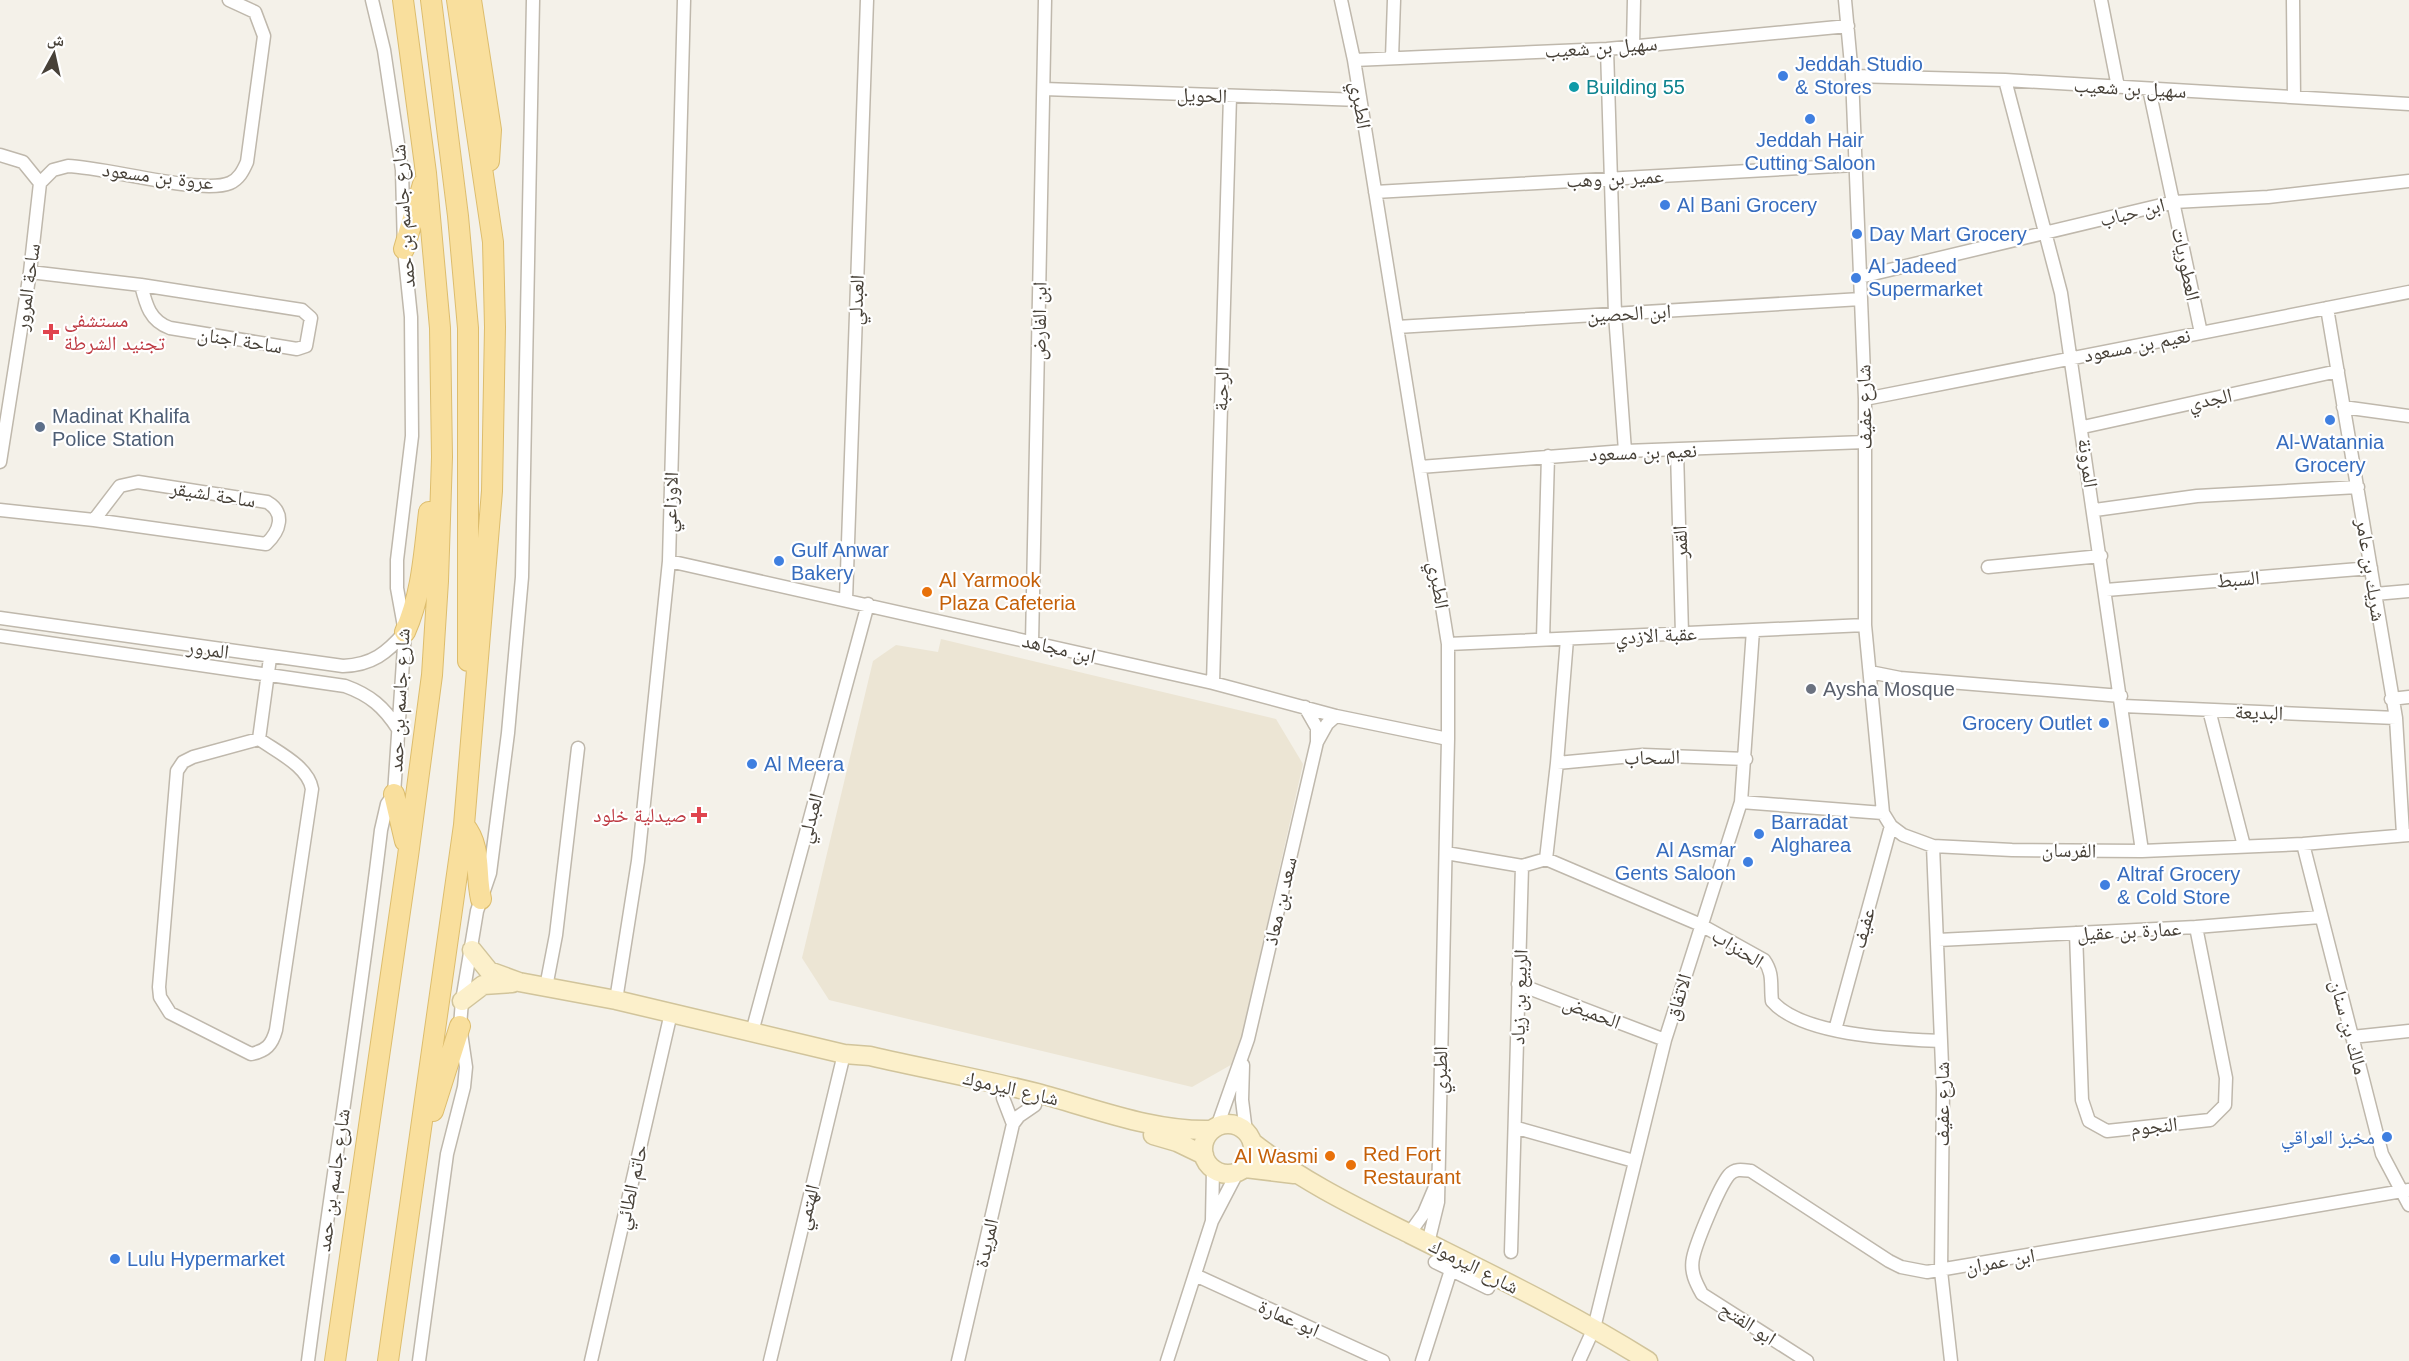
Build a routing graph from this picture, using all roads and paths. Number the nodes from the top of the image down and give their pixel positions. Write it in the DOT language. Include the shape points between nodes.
graph roads {
  1 [pos="229,0"];
  2 [pos="372,0"];
  3 [pos="403,0"];
  4 [pos="430,0"];
  5 [pos="457,0"];
  6 [pos="471,0"];
  7 [pos="533,0"];
  8 [pos="684,0"];
  9 [pos="867,0"];
  10 [pos="1045,0"];
  11 [pos="1341,0"];
  12 [pos="1394,0"];
  13 [pos="1634,0"];
  14 [pos="1845,0"];
  15 [pos="2101,0"];
  16 [pos="2293,0"];
  17 [pos="1848,26"];
  18 [pos="1633,46"];
  19 [pos="1607,49"];
  20 [pos="1392,58"];
  21 [pos="1354,60"];
  22 [pos="1852,76"];
  23 [pos="2005,80"];
  24 [pos="2118,87"];
  25 [pos="1044,89"];
  26 [pos="2150,89"];
  27 [pos="1230,96"];
  28 [pos="2294,97"];
  29 [pos="1360,100"];
  30 [pos="2409,104"];
  31 [pos="0,155"];
  32 [pos="1855,165"];
  33 [pos="426,173"];
  34 [pos="1612,178"];
  35 [pos="484,181"];
  36 [pos="2409,181"];
  37 [pos="40,183"];
  38 [pos="1375,192"];
  39 [pos="2174,202"];
  40 [pos="2044,233"];
  41 [pos="404,249"];
  42 [pos="30,272"];
  43 [pos="1860,277"];
  44 [pos="141,285"];
  45 [pos="2409,292"];
  46 [pos="1861,299"];
  47 [pos="2327,308"];
  48 [pos="1616,314"];
  49 [pos="1397,327"];
  50 [pos="2201,333"];
  51 [pos="2073,358"];
  52 [pos="2338,371"];
  53 [pos="1865,399"];
  54 [pos="2343,407"];
  55 [pos="2409,416"];
  56 [pos="2083,427"];
  57 [pos="1865,442"];
  58 [pos="1625,451"];
  59 [pos="1677,451"];
  60 [pos="1548,456"];
  61 [pos="442,457"];
  62 [pos="0,462"];
  63 [pos="1420,467"];
  64 [pos="2358,487"];
  65 [pos="0,510"];
  66 [pos="2095,510"];
  67 [pos="94,520"];
  68 [pos="2101,556"];
  69 [pos="669,561"];
  70 [pos="1988,567"];
  71 [pos="2371,567"];
  72 [pos="2106,590"];
  73 [pos="2409,591"];
  74 [pos="2376,594"];
  75 [pos="846,600"];
  76 [pos="868,604"];
  77 [pos="0,618"];
  78 [pos="1865,625"];
  79 [pos="1753,630"];
  80 [pos="405,632"];
  81 [pos="108,634"];
  82 [pos="1682,634"];
  83 [pos="0,636"];
  84 [pos="1567,639"];
  85 [pos="1543,640"];
  86 [pos="1032,643"];
  87 [pos="1448,644"];
  88 [pos="106,651"];
  89 [pos="270,658"];
  90 [pos="1870,672"];
  91 [pos="267,675"];
  92 [pos="1213,683"];
  93 [pos="2409,697"];
  94 [pos="2391,699"];
  95 [pos="2122,701"];
  96 [pos="1305,707"];
  97 [pos="2209,710"];
  98 [pos="1336,716"];
  99 [pos="2396,718"];
  100 [pos="473,721"];
  101 [pos="398,729"];
  102 [pos="259,739"];
  103 [pos="1449,739"];
  104 [pos="1317,742"];
  105 [pos="578,748"];
  106 [pos="1746,759"];
  107 [pos="1557,763"];
  108 [pos="394,794"];
  109 [pos="1741,802"];
  110 [pos="1883,813"];
  111 [pos="464,825"];
  112 [pos="1892,826"];
  113 [pos="2406,835"];
  114 [pos="2303,844"];
  115 [pos="1933,846"];
  116 [pos="2244,846"];
  117 [pos="2142,851"];
  118 [pos="1446,853"];
  119 [pos="408,856"];
  120 [pos="1546,859"];
  121 [pos="1522,866"];
  122 [pos="481,899"];
  123 [pos="2320,917"];
  124 [pos="1701,925"];
  125 [pos="2196,927"];
  126 [pos="2076,933"];
  127 [pos="1938,940"];
  128 [pos="471,950"];
  129 [pos="519,982"];
  130 [pos="1518,984"];
  131 [pos="546,987"];
  132 [pos="616,1000"];
  133 [pos="462,1001"];
  134 [pos="671,1013"];
  135 [pos="460,1026"];
  136 [pos="1835,1030"];
  137 [pos="2409,1031"];
  138 [pos="752,1032"];
  139 [pos="2352,1037"];
  140 [pos="1665,1040"];
  141 [pos="1941,1041"];
  142 [pos="844,1054"];
  143 [pos="1242,1059"];
  144 [pos="1003,1098"];
  145 [pos="1035,1105"];
  146 [pos="1013,1124"];
  147 [pos="421,1128"];
  148 [pos="1215,1128"];
  149 [pos="1517,1128"];
  150 [pos="1249,1137"];
  151 [pos="1634,1161"];
  152 [pos="1208,1162"];
  153 [pos="1241,1170"];
  154 [pos="1298,1174"];
  155 [pos="1437,1178"];
  156 [pos="2405,1191"];
  157 [pos="2409,1205"];
  158 [pos="1212,1221"];
  159 [pos="1409,1233"];
  160 [pos="1428,1243"];
  161 [pos="1511,1252"];
  162 [pos="1435,1262"];
  163 [pos="1451,1270"];
  164 [pos="1941,1271"];
  165 [pos="1195,1275"];
  166 [pos="1694,1279"];
  167 [pos="1488,1288"];
  168 [pos="1594,1328"];
  169 [pos="309,1361"];
  170 [pos="335,1361"];
  171 [pos="388,1361"];
  172 [pos="418,1361"];
  173 [pos="591,1361"];
  174 [pos="770,1361"];
  175 [pos="958,1361"];
  176 [pos="1167,1361"];
  177 [pos="1383,1361"];
  178 [pos="1422,1361"];
  179 [pos="1579,1361"];
  180 [pos="1648,1361"];
  181 [pos="1807,1361"];
  182 [pos="1951,1361"];
  1 -- 37 [label="street, عروة بن مسعود" via="255,12 264,36 248,162 242,174 231,182 205,187 68,166 52,170"];
  2 -- 41 [label="street, شارع جاسم بن حمد" via="384,50 402,170"];
  3 -- 33 [label="main road, شارع جاسم بن حمد"];
  4 -- 100 [label="main road" via="468,328 467,654"];
  5 -- 35 [label="main road"];
  6 -- 35 [label="main road" via="491,130"];
  7 -- 122 [label="street" via="522,577 508,732 490,873"];
  8 -- 69 [label="street, الاوزاعي"];
  9 -- 75 [label="street, العبدلي"];
  10 -- 25 [label="street, ابن الفارض"];
  11 -- 21 [label="street, الطبري"];
  12 -- 20 [label="street"];
  13 -- 18 [label="street"];
  14 -- 17 [label="street, شارع عفيف"];
  15 -- 24 [label="street"];
  16 -- 28 [label="street"];
  17 -- 18 [label="street, سهيل بن شعيب"];
  17 -- 22 [label="street, شارع عفيف"];
  18 -- 19 [label="street, سهيل بن شعيب"];
  19 -- 20 [label="street, سهيل بن شعيب"];
  19 -- 34 [label="street"];
  20 -- 21 [label="street, سهيل بن شعيب"];
  21 -- 29 [label="street, الطبري"];
  22 -- 23 [label="street, سهيل بن شعيب"];
  22 -- 32 [label="street, شارع عفيف"];
  23 -- 24 [label="street, سهيل بن شعيب"];
  23 -- 40 [label="street, المرونة"];
  24 -- 26 [label="street, سهيل بن شعيب"];
  25 -- 27 [label="street, الحويل"];
  25 -- 86 [label="street, ابن الفارض"];
  26 -- 28 [label="street, سهيل بن شعيب"];
  26 -- 39 [label="street, العطوريات"];
  27 -- 29 [label="street, الحويل"];
  27 -- 92 [label="street, الرحبة"];
  28 -- 30 [label="street, سهيل بن شعيب"];
  29 -- 38 [label="street, الطبري"];
  31 -- 37 [label="street" via="23,162"];
  32 -- 34 [label="street, عمير بن وهب"];
  32 -- 43 [label="street, شارع عفيف"];
  33 -- 41 [label="main road"];
  33 -- 61 [label="main road, شارع جاسم بن حمد" via="441,328"];
  34 -- 38 [label="street, عمير بن وهب"];
  34 -- 48 [label="street"];
  35 -- 100 [label="main road" via="493,242 493,457"];
  36 -- 39 [label="street, ابن حباب" via="2268,197"];
  37 -- 42 [label="street, ساحة المرور"];
  38 -- 49 [label="street, الطبري"];
  39 -- 40 [label="street, ابن حباب"];
  39 -- 50 [label="street, العطوريات"];
  40 -- 43 [label="street, ابن حباب"];
  40 -- 51 [label="street, المرونة" via="2061,293"];
  41 -- 80 [label="street, شارع جاسم بن حمد" via="411,317 412,436 397,588"];
  42 -- 44 [label="street, ساحة اجنان"];
  42 -- 62 [label="street, ساحة المرور"];
  43 -- 46 [label="street, شارع عفيف"];
  44 -- 44 [label="street, ساحة اجنان" via="151,314 161,325 297,349 308,341 311,318 306,312"];
  45 -- 47 [label="street, نعيم بن مسعود"];
  46 -- 48 [label="street, ابن الحصين"];
  46 -- 53 [label="street, شارع عفيف"];
  47 -- 50 [label="street, نعيم بن مسعود"];
  47 -- 52 [label="street, شريك بن عامر"];
  48 -- 49 [label="street, ابن الحصين"];
  48 -- 58 [label="street"];
  49 -- 63 [label="street, الطبري"];
  50 -- 51 [label="street, نعيم بن مسعود"];
  51 -- 53 [label="street, نعيم بن مسعود"];
  51 -- 56 [label="street, المرونة"];
  52 -- 54 [label="street, شريك بن عامر"];
  52 -- 56 [label="street, الجدي"];
  53 -- 57 [label="street, شارع عفيف"];
  54 -- 55 [label="street"];
  54 -- 64 [label="street, شريك بن عامر"];
  56 -- 66 [label="street, المرونة"];
  57 -- 59 [label="street, نعيم بن مسعود"];
  57 -- 78 [label="street, شارع عفيف"];
  58 -- 59 [label="street, نعيم بن مسعود"];
  58 -- 60 [label="street, نعيم بن مسعود"];
  59 -- 82 [label="street, القمر"];
  60 -- 63 [label="street, نعيم بن مسعود"];
  60 -- 85 [label="street"];
  61 -- 80 [label="main road" via="434,481 421,579"];
  61 -- 119 [label="main road, شارع جاسم بن حمد" via="432,675"];
  63 -- 87 [label="street, الطبري"];
  64 -- 66 [label="street" via="2197,496"];
  64 -- 71 [label="street, شريك بن عامر"];
  65 -- 67 [label="street, ساحة لشيقر"];
  66 -- 68 [label="street, المرونة"];
  67 -- 67 [label="street, ساحة لشيقر" via="266,544 279,526 279,515 267,502 138,482 120,486"];
  68 -- 70 [label="street"];
  68 -- 72 [label="street, المرونة"];
  69 -- 75 [label="street, ابن مجاهد"];
  69 -- 132 [label="street, الاوزاعي" via="638,861"];
  71 -- 72 [label="street, السبط"];
  71 -- 74 [label="street, شريك بن عامر"];
  72 -- 95 [label="street, المرونة"];
  73 -- 74 [label="street"];
  74 -- 94 [label="street, شريك بن عامر"];
  75 -- 76 [label="street, ابن مجاهد"];
  76 -- 86 [label="street, ابن مجاهد"];
  76 -- 138 [label="street, العبدلي"];
  77 -- 81 [label="street, المرور"];
  78 -- 79 [label="street, عقبة الازدي"];
  78 -- 90 [label="street, شارع عفيف"];
  79 -- 82 [label="street, عقبة الازدي"];
  79 -- 106 [label="street, الاتفاق"];
  80 -- 89 [label="street, المرور" via="380,657 358,665"];
  80 -- 101 [label="street, شارع جاسم بن حمد"];
  81 -- 88 [label="street"];
  81 -- 89 [label="street, المرور"];
  82 -- 84 [label="street, عقبة الازدي"];
  83 -- 88 [label="street, المرور"];
  84 -- 85 [label="street, عقبة الازدي"];
  84 -- 107 [label="street"];
  85 -- 87 [label="street, عقبة الازدي"];
  86 -- 92 [label="street, ابن مجاهد"];
  87 -- 103 [label="street, الطبري"];
  88 -- 91 [label="street, المرور"];
  89 -- 91 [label="street"];
  90 -- 95 [label="street, البديعة"];
  90 -- 110 [label="street, شارع عفيف"];
  91 -- 101 [label="street, المرور" via="334,684 360,692 384,709"];
  91 -- 102 [label="street"];
  92 -- 96 [label="street, ابن مجاهد"];
  93 -- 94 [label="street"];
  94 -- 99 [label="street, شريك بن عامر"];
  95 -- 97 [label="street, البديعة"];
  95 -- 117 [label="street, المرونة"];
  96 -- 98 [label="street, ابن مجاهد"];
  96 -- 104 [label="street, سعد بن معاذ" via="1317,728"];
  97 -- 99 [label="street, البديعة"];
  97 -- 116 [label="street"];
  98 -- 103 [label="street, ابن مجاهد"];
  98 -- 104 [label="street, سعد بن معاذ"];
  99 -- 113 [label="street, شريك بن عامر"];
  100 -- 111 [label="main road"];
  101 -- 108 [label="street, شارع جاسم بن حمد"];
  102 -- 102 [label="street" via="304,771 312,789 276,1030 263,1052 251,1054 170,1012 159,987 177,771 193,757"];
  103 -- 118 [label="street, الطبري"];
  104 -- 143 [label="street, سعد بن معاذ"];
  105 -- 131 [label="street" via="556,935"];
  106 -- 107 [label="street, السحاب" via="1643,755"];
  106 -- 109 [label="street, الاتفاق"];
  107 -- 120 [label="street"];
  108 -- 119 [label="main road"];
  108 -- 169 [label="street, شارع جاسم بن حمد" via="387,804 381,830"];
  109 -- 110 [label="street"];
  109 -- 124 [label="street, الاتفاق"];
  110 -- 112 [label="street, الفرسان"];
  111 -- 122 [label="main road" via="476,846"];
  111 -- 147 [label="main road"];
  112 -- 115 [label="street, الفرسان" via="1903,835"];
  112 -- 136 [label="street, عفيف"];
  113 -- 114 [label="street, الفرسان"];
  114 -- 116 [label="street, الفرسان"];
  114 -- 123 [label="street, مالك بن سنان"];
  115 -- 117 [label="street, الفرسان"];
  115 -- 127 [label="street, شارع عفيف"];
  116 -- 117 [label="street, الفرسان"];
  118 -- 121 [label="street"];
  118 -- 155 [label="street, الطبري"];
  119 -- 170 [label="main road, شارع جاسم بن حمد"];
  120 -- 121 [label="street"];
  120 -- 124 [label="street, الحنزاب"];
  121 -- 130 [label="street, الربيع بن زياد"];
  122 -- 128 [label="street"];
  123 -- 125 [label="street, عمارة بن عقيل"];
  123 -- 139 [label="street, مالك بن سنان"];
  124 -- 136 [label="street, الحنزاب" via="1764,960 1772,979 1772,1001 1778,1009"];
  124 -- 140 [label="street, الاتفاق"];
  125 -- 126 [label="street, عمارة بن عقيل"];
  125 -- 126 [label="street, النجوم" via="2226,1078 2224,1105 2210,1120 2107,1131 2089,1121 2082,1100"];
  126 -- 127 [label="street, عمارة بن عقيل"];
  127 -- 141 [label="street, شارع عفيف"];
  128 -- 129 [label="street" via="489,971"];
  128 -- 133 [label="street"];
  129 -- 131 [label="street, شارع اليرموك"];
  129 -- 133 [label="street" via="483,985"];
  130 -- 140 [label="street, الحميض"];
  130 -- 149 [label="street, الربيع بن زياد"];
  131 -- 132 [label="street, شارع اليرموك"];
  132 -- 134 [label="street, شارع اليرموك"];
  133 -- 135 [label="street"];
  134 -- 138 [label="street, شارع اليرموك"];
  134 -- 173 [label="street, حاتم الطائي"];
  135 -- 147 [label="main road" via="432,1112"];
  135 -- 172 [label="street" via="466,1055 464,1087 447,1154"];
  136 -- 141 [label="street, الحنزاب"];
  137 -- 139 [label="street"];
  138 -- 142 [label="street, شارع اليرموك"];
  139 -- 156 [label="street, مالك بن سنان" via="2382,1154"];
  140 -- 151 [label="street, الاتفاق"];
  141 -- 164 [label="street, شارع عفيف"];
  142 -- 144 [label="street, شارع اليرموك" via="877,1067"];
  142 -- 148 [label="street, شارع اليرموك" via="870,1056 1034,1093 1151,1124 1184,1130"];
  142 -- 174 [label="street, الهتمي"];
  143 -- 148 [label="street, سعد بن معاذ"];
  143 -- 150 [label="street, سعد بن معاذ" via="1242,1100"];
  144 -- 145 [label="street, شارع اليرموك"];
  144 -- 146 [label="street"];
  145 -- 146 [label="street"];
  145 -- 152 [label="street, شارع اليرموك" via="1166,1138"];
  146 -- 175 [label="street, المريدة"];
  147 -- 171 [label="main road"];
  148 -- 150 [label="street" via="1233,1125"];
  148 -- 152 [label="street" via="1204,1143"];
  149 -- 151 [label="street"];
  149 -- 161 [label="street, الربيع بن زياد"];
  150 -- 153 [label="street" via="1252,1156"];
  150 -- 154 [label="street, شارع اليرموك"];
  151 -- 168 [label="street, الاتفاق"];
  152 -- 153 [label="street" via="1226,1174"];
  152 -- 158 [label="street"];
  153 -- 154 [label="street, شارع اليرموك"];
  153 -- 158 [label="street"];
  154 -- 159 [label="street, شارع اليرموك"];
  155 -- 159 [label="street, الطبري" via="1426,1207"];
  155 -- 160 [label="street, الطبري" via="1436,1214"];
  156 -- 157 [label="street, مالك بن سنان"];
  156 -- 164 [label="street, ابن عمران"];
  158 -- 165 [label="street"];
  159 -- 160 [label="street, شارع اليرموك"];
  160 -- 168 [label="street, شارع اليرموك"];
  162 -- 163 [label="street"];
  163 -- 167 [label="street"];
  163 -- 178 [label="street"];
  164 -- 166 [label="street, ابن عمران" via="1914,1271 1889,1261 1751,1171 1738,1169 1729,1175 1710,1214 1693,1259"];
  164 -- 182 [label="street, شارع عفيف"];
  165 -- 176 [label="street"];
  165 -- 177 [label="street, ابو عمارة"];
  166 -- 181 [label="street, ابو الفتح" via="1702,1294"];
  168 -- 179 [label="street, الاتفاق"];
  168 -- 180 [label="street, شارع اليرموك"];
}
